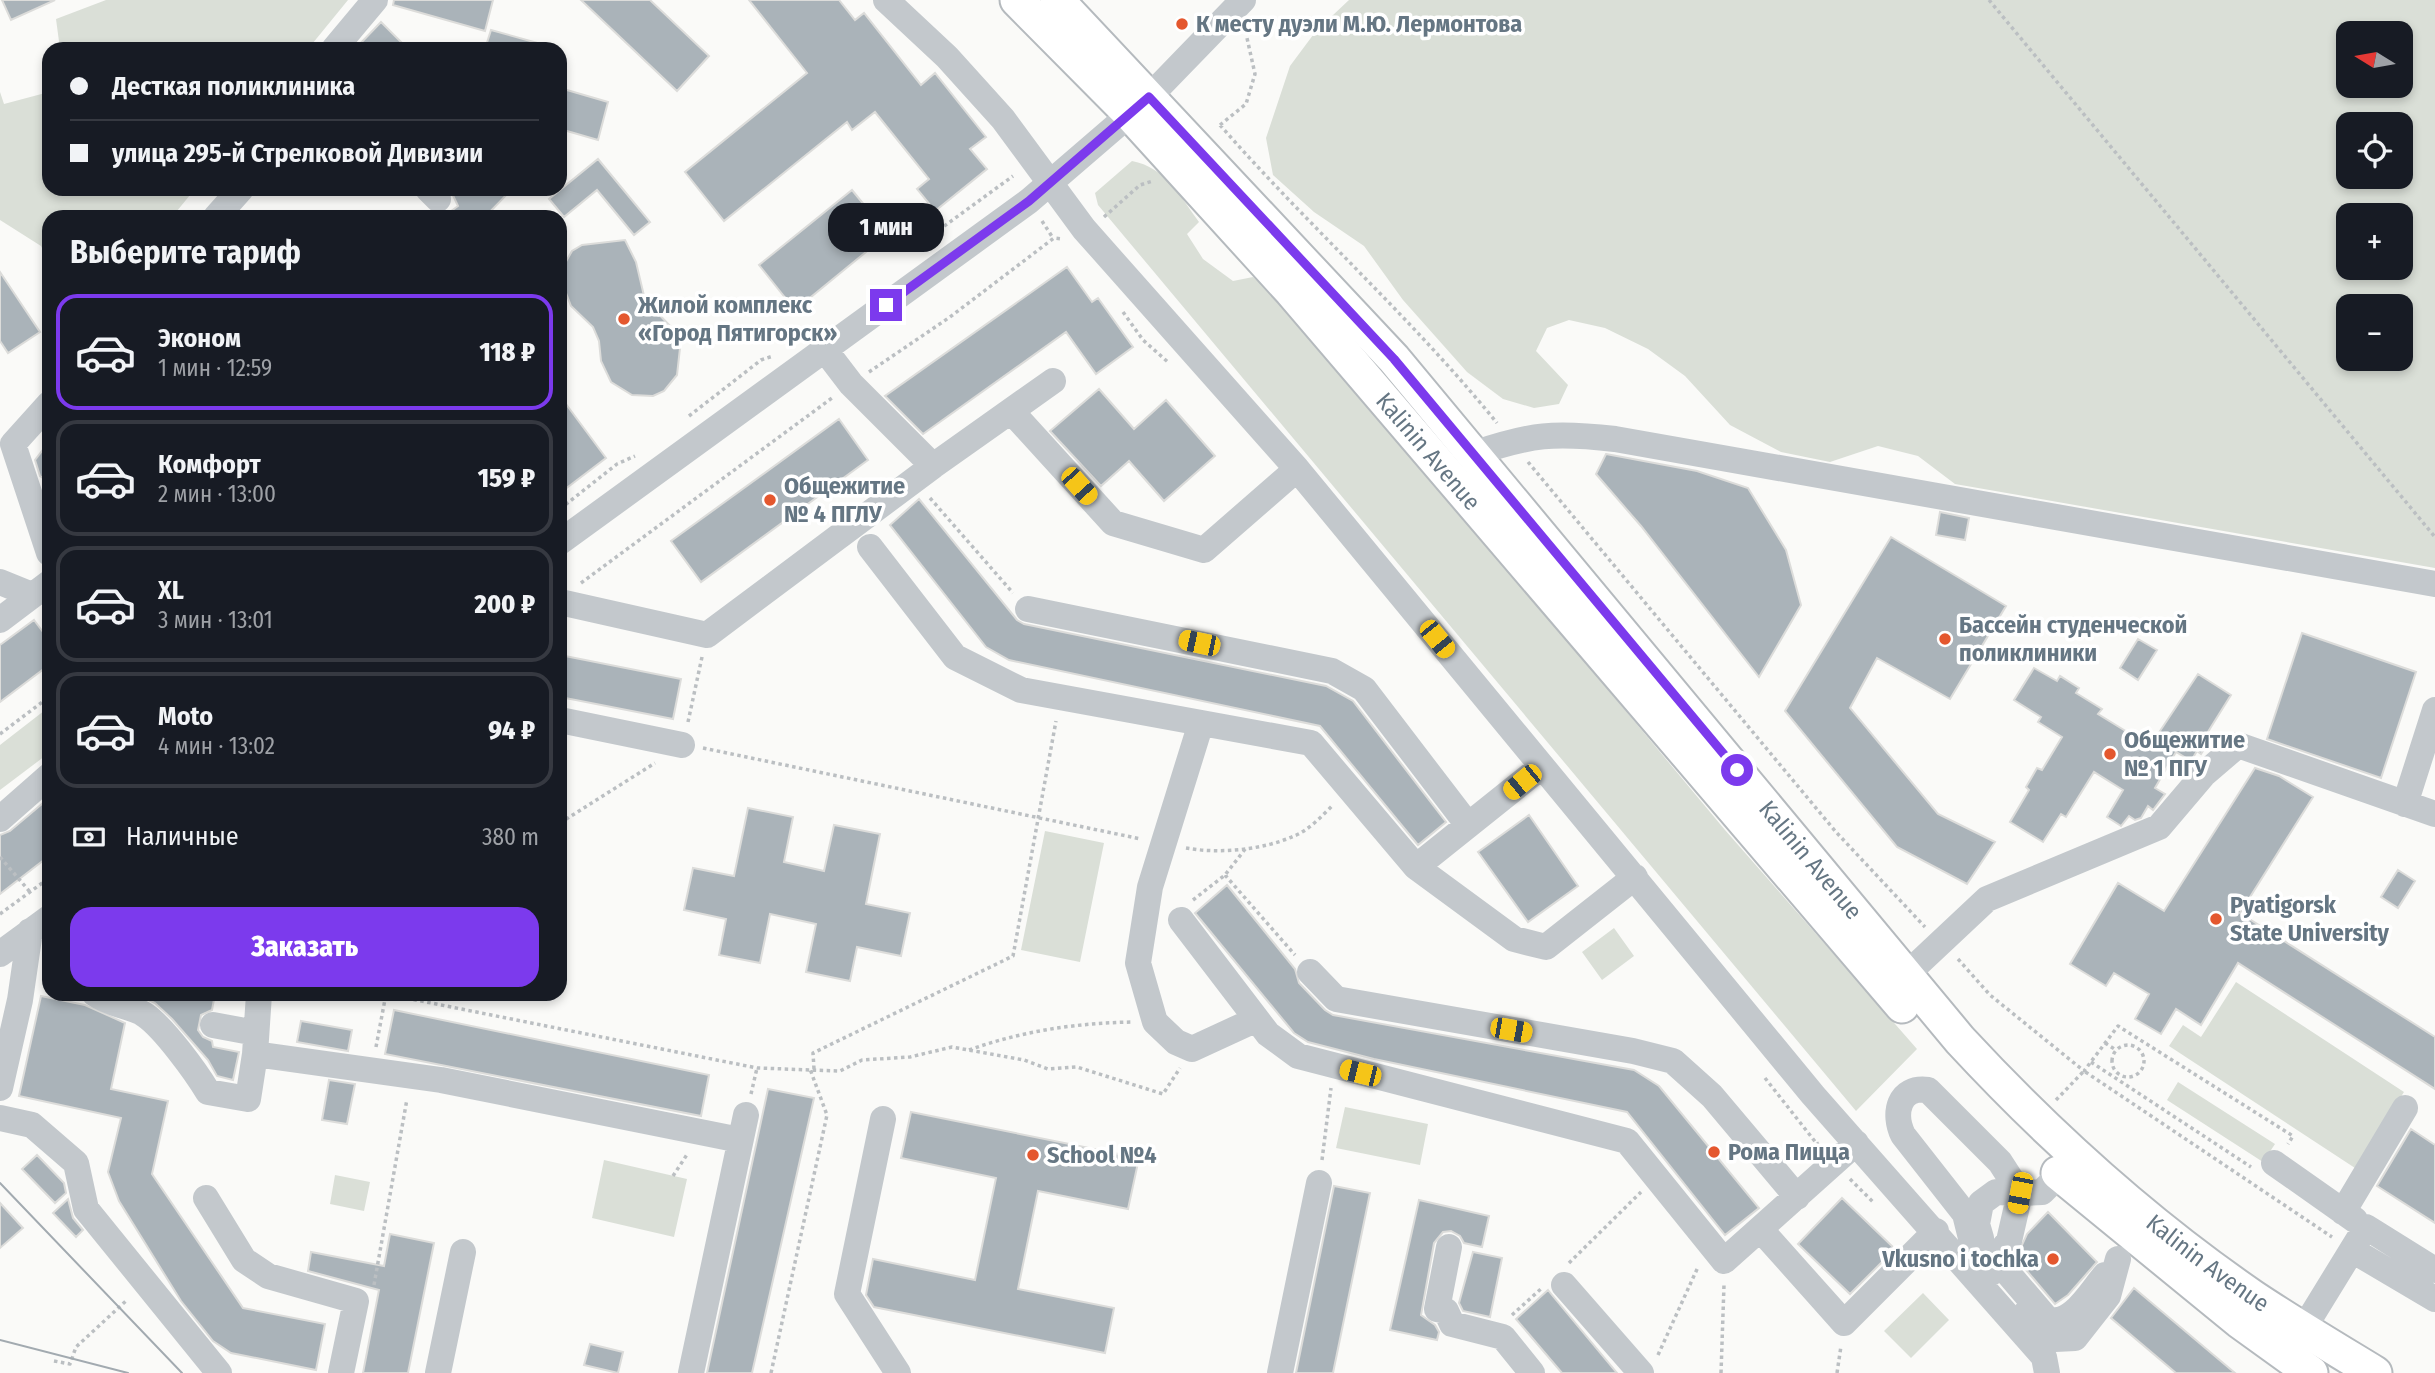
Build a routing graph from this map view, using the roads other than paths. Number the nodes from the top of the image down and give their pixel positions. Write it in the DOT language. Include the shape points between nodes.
graph roads {
  1 [pos="375,0"];
  2 [pos="886,0"];
  3 [pos="1017,0"];
  4 [pos="1057,0"];
  5 [pos="1238,5"];
  6 [pos="340,42"];
  7 [pos="1139,105"];
  8 [pos="1198,146"];
  9 [pos="1050,183"];
  10 [pos="235,196"];
  11 [pos="222,210"];
  12 [pos="825,350"];
  13 [pos="1394,359"];
  14 [pos="1054,381"];
  15 [pos="1368,381"];
  16 [pos="1011,411"];
  17 [pos="42,412"];
  18 [pos="1473,454"];
  19 [pos="933,466"];
  20 [pos="1297,469"];
  21 [pos="42,532"];
  22 [pos="567,537"];
  23 [pos="870,547"];
  24 [pos="0,582"];
  25 [pos="2435,584"];
  26 [pos="41,589"];
  27 [pos="567,596"];
  28 [pos="1028,609"];
  29 [pos="0,620"];
  30 [pos="2435,710"];
  31 [pos="567,721"];
  32 [pos="1201,723"];
  33 [pos="682,745"];
  34 [pos="1541,767"];
  35 [pos="42,782"];
  36 [pos="2405,804"];
  37 [pos="2435,814"];
  38 [pos="0,819"];
  39 [pos="1468,825"];
  40 [pos="1416,867"];
  41 [pos="1635,877"];
  42 [pos="1181,920"];
  43 [pos="42,933"];
  44 [pos="42,935"];
  45 [pos="0,954"];
  46 [pos="1310,972"];
  47 [pos="1906,975"];
  48 [pos="104,1001"];
  49 [pos="259,1001"];
  50 [pos="1255,1020"];
  51 [pos="213,1025"];
  52 [pos="256,1044"];
  53 [pos="0,1088"];
  54 [pos="2405,1108"];
  55 [pos="0,1118"];
  56 [pos="883,1119"];
  57 [pos="1856,1143"];
  58 [pos="2264,1166"];
  59 [pos="2060,1174"];
  60 [pos="1319,1183"];
  61 [pos="2020,1193"];
  62 [pos="1797,1197"];
  63 [pos="206,1198"];
  64 [pos="2343,1212"];
  65 [pos="2366,1227"];
  66 [pos="1761,1230"];
  67 [pos="1936,1231"];
  68 [pos="1449,1247"];
  69 [pos="2127,1249"];
  70 [pos="2352,1250"];
  71 [pos="463,1252"];
  72 [pos="1995,1258"];
  73 [pos="2435,1270"];
  74 [pos="1559,1278"];
  75 [pos="2435,1299"];
  76 [pos="2304,1328"];
  77 [pos="1648,1367"];
  78 [pos="219,1373"];
  79 [pos="341,1373"];
  80 [pos="438,1373"];
  81 [pos="691,1373"];
  82 [pos="898,1373"];
  83 [pos="1280,1373"];
  84 [pos="1532,1373"];
  85 [pos="2047,1373"];
  86 [pos="2312,1373"];
  87 [pos="2375,1373"];
  1 -- 6 [label="street"];
  2 -- 9 [label="street" via="1003,119"];
  3 -- 7 [label="main road, Kalinin Avenue"];
  4 -- 7 [label="main road, Kalinin Avenue"];
  5 -- 7 [label="street"];
  7 -- 8 [label="main road, Kalinin Avenue"];
  7 -- 9 [label="street"];
  8 -- 13 [label="main road, Kalinin Avenue"];
  8 -- 15 [label="main road, Kalinin Avenue"];
  9 -- 12 [label="street"];
  9 -- 20 [label="street" via="1084,229"];
  10 -- 11 [label="street"];
  12 -- 19 [label="street" via="851,384"];
  12 -- 22 [label="street"];
  13 -- 15 [label="main road"];
  13 -- 18 [label="main road, Kalinin Avenue"];
  14 -- 16 [label="street"];
  15 -- 59 [label="main road, Kalinin Avenue" via="1937,1046"];
  16 -- 19 [label="street"];
  16 -- 20 [label="street" via="1113,523 1204,550"];
  17 -- 21 [label="street" via="13,444"];
  18 -- 25 [label="street" via="1512,441 1565,433 1615,439"];
  18 -- 47 [label="main road, Kalinin Avenue"];
  19 -- 27 [label="street" via="707,635"];
  20 -- 34 [label="street"];
  23 -- 32 [label="street" via="955,657 1021,690"];
  24 -- 26 [label="street"];
  26 -- 29 [label="street"];
  28 -- 39 [label="street" via="1332,671 1364,689"];
  30 -- 36 [label="street"];
  31 -- 33 [label="street"];
  32 -- 40 [label="street" via="1311,743"];
  32 -- 50 [label="street" via="1150,887 1138,963 1155,1022 1176,1042 1192,1049"];
  34 -- 39 [label="street"];
  34 -- 41 [label="street"];
  35 -- 38 [label="street"];
  36 -- 37 [label="street"];
  36 -- 47 [label="street" via="2238,745 2203,774 2159,827 1987,899"];
  39 -- 40 [label="street"];
  40 -- 41 [label="street" via="1514,939 1546,947"];
  41 -- 57 [label="street"];
  42 -- 50 [label="street"];
  43 -- 45 [label="street"];
  44 -- 53 [label="street" via="20,1000"];
  46 -- 62 [label="street" via="1336,999 1673,1061 1713,1096"];
  47 -- 76 [label="main road, Kalinin Avenue" via="2017,1101 2079,1160 2166,1233"];
  48 -- 52 [label="street" via="145,1014 208,1093 248,1099"];
  49 -- 52 [label="street"];
  50 -- 66 [label="street" via="1298,1056 1627,1141 1717,1252"];
  51 -- 52 [label="street"];
  52 -- 81 [label="street" via="372,1071 746,1117"];
  54 -- 64 [label="street"];
  55 -- 78 [label="street" via="32,1125 76,1163 86,1209"];
  56 -- 82 [label="street" via="847,1294"];
  57 -- 62 [label="street" via="1826,1154"];
  57 -- 67 [label="street"];
  58 -- 64 [label="street"];
  59 -- 61 [label="street" via="2042,1192"];
  59 -- 69 [label="main road, Kalinin Avenue"];
  60 -- 83 [label="street"];
  61 -- 69 [label="street" via="2000,1162 1928,1090 1911,1092 1902,1099 1896,1121 1903,1135 1965,1214 1973,1246 2047,1334 2056,1339 2075,1338 2108,1296"];
  61 -- 72 [label="street" via="2009,1241"];
  61 -- 72 [label="street" via="1996,1192 1981,1203 1977,1213 1979,1233"];
  62 -- 66 [label="street"];
  63 -- 79 [label="street" via="244,1260 268,1276 356,1301"];
  64 -- 65 [label="street"];
  65 -- 70 [label="street"];
  65 -- 73 [label="street"];
  66 -- 67 [label="street" via="1844,1323"];
  67 -- 85 [label="street" via="2044,1357"];
  68 -- 84 [label="street" via="1437,1309 1446,1311 1452,1324 1503,1337"];
  69 -- 72 [label="street" via="2061,1322 2047,1319"];
  69 -- 86 [label="main road, Kalinin Avenue"];
  70 -- 75 [label="street"];
  70 -- 76 [label="street"];
  71 -- 80 [label="street"];
  74 -- 77 [label="street"];
  76 -- 87 [label="main road, Kalinin Avenue"];
}
